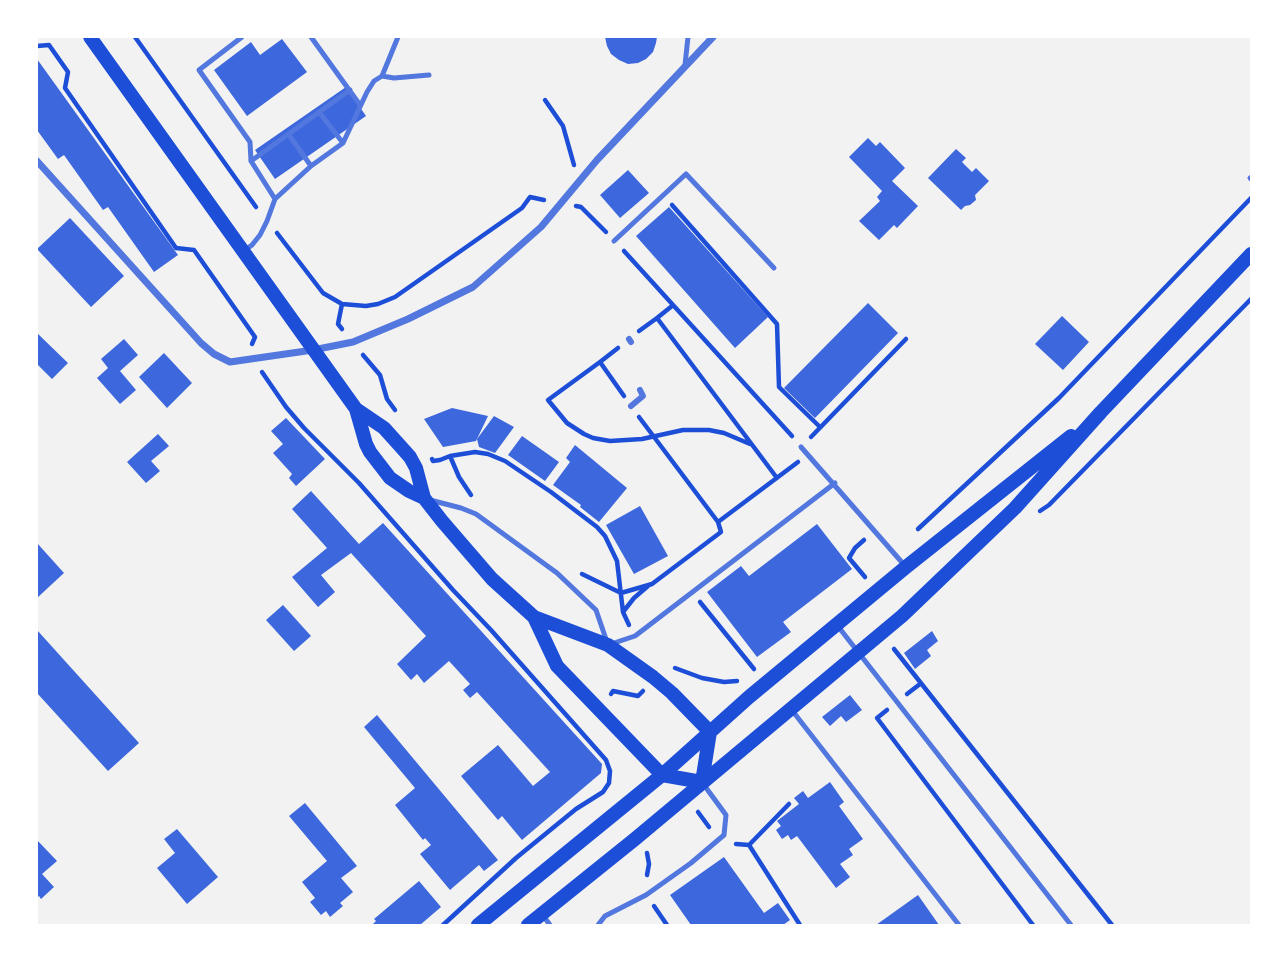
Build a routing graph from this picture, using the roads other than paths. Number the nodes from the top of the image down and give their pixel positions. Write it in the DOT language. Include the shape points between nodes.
graph roads {
  1 [pos="90,37"];
  2 [pos="242,37"];
  3 [pos="311,37"];
  4 [pos="398,37"];
  5 [pos="688,37"];
  6 [pos="713,37"];
  7 [pos="685,66"];
  8 [pos="429,75"];
  9 [pos="382,76"];
  10 [pos="350,90"];
  11 [pos="360,106"];
  12 [pos="319,112"];
  13 [pos="289,135"];
  14 [pos="343,143"];
  15 [pos="37,161"];
  16 [pos="251,161"];
  17 [pos="311,166"];
  18 [pos="275,198"];
  19 [pos="614,241"];
  20 [pos="243,252"];
  21 [pos="1251,254"];
  22 [pos="774,268"];
  23 [pos="313,350"];
  24 [pos="640,390"];
  25 [pos="631,406"];
  26 [pos="356,409"];
  27 [pos="1101,411"];
  28 [pos="802,447"];
  29 [pos="835,484"];
  30 [pos="424,498"];
  31 [pos="906,567"];
  32 [pos="534,617"];
  33 [pos="837,625"];
  34 [pos="608,645"];
  35 [pos="859,652"];
  36 [pos="791,709"];
  37 [pos="710,732"];
  38 [pos="662,775"];
  39 [pos="702,782"];
  40 [pos="546,920"];
  41 [pos="478,925"];
  42 [pos="528,925"];
  43 [pos="598,925"];
  44 [pos="959,925"];
  45 [pos="1071,925"];
  1 -- 20 [label="main road"];
  2 -- 16 [label="lane" via="199,70 250,142"];
  3 -- 10 [label="lane"];
  4 -- 9 [label="lane"];
  5 -- 7 [label="lane"];
  6 -- 7 [label="street"];
  7 -- 23 [label="street" via="541,226 472,287 353,342"];
  8 -- 9 [label="lane"];
  9 -- 11 [label="lane"];
  10 -- 11 [label="lane"];
  10 -- 12 [label="lane"];
  11 -- 14 [label="lane"];
  12 -- 13 [label="lane"];
  12 -- 14 [label="lane"];
  13 -- 16 [label="lane"];
  13 -- 17 [label="lane"];
  14 -- 17 [label="lane"];
  15 -- 23 [label="street" via="214,354 230,362"];
  16 -- 18 [label="lane"];
  17 -- 18 [label="lane"];
  18 -- 20 [label="lane" via="256,242"];
  19 -- 22 [label="lane" via="686,174"];
  20 -- 23 [label="main road"];
  21 -- 27 [label="main road"];
  23 -- 26 [label="main road"];
  24 -- 25 [label="street" via="643,396"];
  26 -- 30 [label="main road" via="391,434 410,457"];
  26 -- 30 [label="main road" via="370,452 390,478"];
  27 -- 31 [label="main road"];
  27 -- 35 [label="main road" via="1015,508"];
  28 -- 29 [label="lane"];
  29 -- 31 [label="lane"];
  29 -- 34 [label="lane" via="635,636"];
  30 -- 32 [label="main road" via="492,579"];
  30 -- 34 [label="lane" via="476,514 556,573 596,610"];
  31 -- 33 [label="main road"];
  32 -- 34 [label="main road"];
  32 -- 38 [label="main road" via="557,666"];
  33 -- 35 [label="lane"];
  33 -- 37 [label="main road"];
  34 -- 37 [label="main road" via="653,677"];
  35 -- 36 [label="main road"];
  35 -- 45 [label="lane"];
  36 -- 39 [label="main road"];
  36 -- 44 [label="lane"];
  37 -- 38 [label="main road"];
  37 -- 39 [label="main road"];
  38 -- 39 [label="main road"];
  38 -- 41 [label="main road"];
  39 -- 40 [label="main road"];
  39 -- 43 [label="lane" via="726,815 724,835 691,863 646,895 605,916"];
  40 -- 42 [label="main road"];
}
